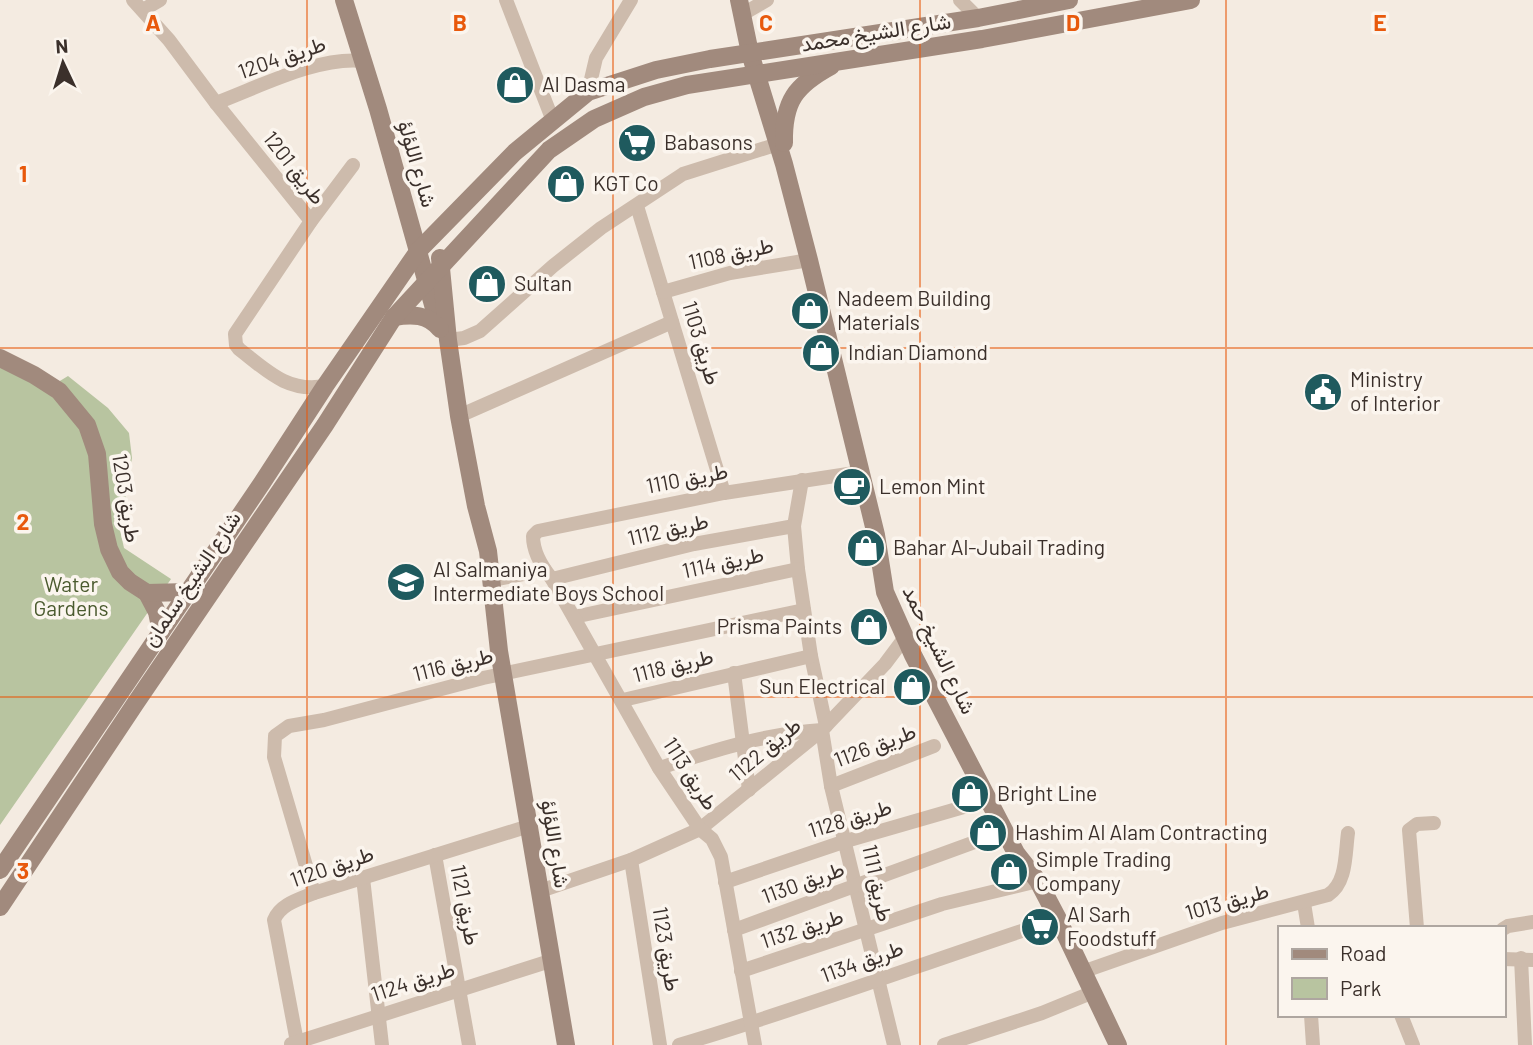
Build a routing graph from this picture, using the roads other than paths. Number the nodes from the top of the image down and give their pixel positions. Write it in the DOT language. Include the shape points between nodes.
graph roads {
  1 [pos="160,0"];
  2 [pos="344,0"];
  3 [pos="506,0"];
  4 [pos="631,0"];
  5 [pos="767,0"];
  6 [pos="960,0"];
  7 [pos="1069,0"];
  8 [pos="1191,0"];
  9 [pos="138,5"];
  10 [pos="621,7"];
  11 [pos="741,7"];
  12 [pos="978,18"];
  13 [pos="750,53"];
  14 [pos="363,61"];
  15 [pos="838,62"];
  16 [pos="757,73"];
  17 [pos="588,92"];
  18 [pos="216,103"];
  19 [pos="553,121"];
  20 [pos="778,144"];
  21 [pos="784,164"];
  22 [pos="353,165"];
  23 [pos="638,206"];
  24 [pos="311,221"];
  25 [pos="424,244"];
  26 [pos="809,260"];
  27 [pos="441,265"];
  28 [pos="428,280"];
  29 [pos="663,292"];
  30 [pos="394,317"];
  31 [pos="672,322"];
  32 [pos="444,334"];
  33 [pos="0,358"];
  34 [pos="325,386"];
  35 [pos="459,416"];
  36 [pos="861,472"];
  37 [pos="802,480"];
  38 [pos="724,493"];
  39 [pos="476,506"];
  40 [pos="794,526"];
  41 [pos="533,545"];
  42 [pos="798,569"];
  43 [pos="548,574"];
  44 [pos="492,580"];
  45 [pos="188,592"];
  46 [pos="147,593"];
  47 [pos="804,610"];
  48 [pos="574,617"];
  49 [pos="161,632"];
  50 [pos="905,636"];
  51 [pos="499,651"];
  52 [pos="595,655"];
  53 [pos="913,655"];
  54 [pos="811,656"];
  55 [pos="885,664"];
  56 [pos="734,673"];
  57 [pos="503,674"];
  58 [pos="623,700"];
  59 [pos="824,728"];
  60 [pos="744,741"];
  61 [pos="934,746"];
  62 [pos="659,768"];
  63 [pos="831,786"];
  64 [pos="749,790"];
  65 [pos="988,800"];
  66 [pos="1434,823"];
  67 [pos="528,827"];
  68 [pos="701,829"];
  69 [pos="1005,831"];
  70 [pos="1348,833"];
  71 [pos="846,841"];
  72 [pos="435,855"];
  73 [pos="631,860"];
  74 [pos="0,870"];
  75 [pos="363,878"];
  76 [pos="725,881"];
  77 [pos="1038,881"];
  78 [pos="857,886"];
  79 [pos="540,891"];
  80 [pos="314,893"];
  81 [pos="1304,903"];
  82 [pos="0,907"];
  83 [pos="1058,919"];
  84 [pos="1533,922"];
  85 [pos="1308,926"];
  86 [pos="1417,926"];
  87 [pos="1505,928"];
  88 [pos="734,930"];
  89 [pos="866,930"];
  90 [pos="1505,958"];
  91 [pos="1527,959"];
  92 [pos="550,961"];
  93 [pos="741,971"];
  94 [pos="1082,972"];
  95 [pos="878,979"];
  96 [pos="460,989"];
  97 [pos="1091,993"];
  98 [pos="378,1016"];
  99 [pos="1311,1017"];
  100 [pos="1402,1017"];
  101 [pos="751,1024"];
  102 [pos="293,1043"];
  103 [pos="382,1045"];
  104 [pos="469,1045"];
  105 [pos="566,1045"];
  106 [pos="660,1045"];
  107 [pos="679,1045"];
  108 [pos="755,1045"];
  109 [pos="894,1045"];
  110 [pos="944,1045"];
  111 [pos="1118,1045"];
  112 [pos="1313,1045"];
  113 [pos="1413,1045"];
  114 [pos="1525,1045"];
  1 -- 9 [label="street, طريق 1201"];
  2 -- 14 [label="main road, شارع اللؤلؤ"];
  3 -- 19 [label="street"];
  4 -- 10 [label="street"];
  5 -- 11 [label="street"];
  6 -- 12 [label="street"];
  7 -- 12 [label="main road, شارع الشيخ محمد"];
  8 -- 15 [label="main road, شارع الشيخ محمد"];
  9 -- 18 [label="street, طريق 1201"];
  10 -- 17 [label="street" via="596,58"];
  11 -- 13 [label="main road, شارع الشيخ حمد"];
  12 -- 13 [label="main road, شارع الشيخ محمد"];
  13 -- 16 [label="main road, شارع الشيخ حمد"];
  13 -- 17 [label="main road, شارع الشيخ محمد" via="656,70"];
  14 -- 18 [label="street, طريق 1204" via="319,64"];
  14 -- 25 [label="main road, شارع اللؤلؤ"];
  15 -- 16 [label="main road, شارع الشيخ محمد"];
  15 -- 21 [label="main road" via="802,84 793,95 785,122"];
  16 -- 20 [label="main road, شارع الشيخ حمد"];
  16 -- 27 [label="main road, شارع الشيخ محمد" via="644,97 570,133 516,183"];
  17 -- 19 [label="main road, شارع الشيخ محمد"];
  18 -- 24 [label="street, طريق 1201"];
  19 -- 25 [label="main road, شارع الشيخ محمد" via="515,152"];
  20 -- 21 [label="main road, شارع الشيخ حمد"];
  20 -- 23 [label="street" via="683,174"];
  21 -- 26 [label="main road, شارع الشيخ حمد"];
  22 -- 24 [label="street"];
  23 -- 29 [label="street, طريق 1103"];
  23 -- 32 [label="street" via="591,236 480,331 464,338"];
  24 -- 34 [label="street, طريق 1201" via="237,330 235,342 288,385"];
  25 -- 27 [label="main road, شارع اللؤلؤ" via="437,249"];
  25 -- 28 [label="main road, شارع اللؤلؤ"];
  25 -- 34 [label="main road, شارع الشيخ سلمان"];
  26 -- 29 [label="street, طريق 1108"];
  26 -- 36 [label="main road, شارع الشيخ حمد"];
  27 -- 28 [label="main road, شارع الشيخ محمد"];
  27 -- 32 [label="main road, شارع اللؤلؤ"];
  28 -- 30 [label="main road, شارع الشيخ سلمان"];
  28 -- 32 [label="main road, شارع اللؤلؤ"];
  29 -- 31 [label="street, طريق 1103"];
  30 -- 32 [label="main road" via="422,316"];
  30 -- 82 [label="main road, شارع الشيخ سلمان"];
  31 -- 35 [label="street"];
  31 -- 38 [label="street, طريق 1103"];
  32 -- 35 [label="main road, شارع اللؤلؤ"];
  33 -- 46 [label="main road, طريق 1203" via="47,382 87,425 97,454 109,549 120,572"];
  34 -- 45 [label="main road, شارع الشيخ سلمان"];
  35 -- 39 [label="main road, شارع اللؤلؤ"];
  36 -- 37 [label="street, طريق 1110"];
  36 -- 50 [label="main road, شارع الشيخ حمد" via="885,592"];
  37 -- 38 [label="street, طريق 1110"];
  37 -- 40 [label="street, طريق 1111"];
  38 -- 41 [label="street, طريق 1110" via="538,531"];
  39 -- 44 [label="main road, شارع اللؤلؤ"];
  39 -- 51 [label="main road, شارع اللؤلؤ" via="482,578"];
  40 -- 42 [label="street, طريق 1111"];
  40 -- 43 [label="street, طريق 1112"];
  41 -- 43 [label="street, طريق 1113"];
  42 -- 47 [label="street, طريق 1111"];
  42 -- 48 [label="street, طريق 1114"];
  43 -- 44 [label="street, طريق 1112"];
  43 -- 48 [label="street, طريق 1113"];
  44 -- 51 [label="main road, شارع اللؤلؤ"];
  45 -- 46 [label="main road"];
  45 -- 49 [label="main road, شارع الشيخ سلمان"];
  46 -- 49 [label="main road"];
  47 -- 52 [label="street, طريق 1116"];
  47 -- 54 [label="street, طريق 1111"];
  48 -- 52 [label="street, طريق 1113"];
  49 -- 74 [label="main road, شارع الشيخ سلمان"];
  50 -- 53 [label="main road, شارع الشيخ حمد"];
  50 -- 55 [label="street, طريق 1122"];
  51 -- 57 [label="main road, شارع اللؤلؤ"];
  52 -- 57 [label="street, طريق 1116"];
  52 -- 58 [label="street, طريق 1113"];
  53 -- 55 [label="street, طريق 1122"];
  53 -- 65 [label="main road, شارع الشيخ حمد"];
  54 -- 56 [label="street, طريق 1118"];
  54 -- 59 [label="street, طريق 1111"];
  55 -- 59 [label="street, طريق 1122"];
  56 -- 58 [label="street, طريق 1118"];
  56 -- 60 [label="street, طريق 1118"];
  57 -- 67 [label="main road, شارع اللؤلؤ"];
  57 -- 80 [label="street, طريق 1116" via="289,726 275,736 274,757"];
  58 -- 62 [label="street, طريق 1113"];
  59 -- 60 [label="street"];
  59 -- 63 [label="street, طريق 1111"];
  59 -- 64 [label="street, طريق 1122"];
  60 -- 62 [label="street"];
  60 -- 64 [label="street, طريق 1118"];
  61 -- 63 [label="street, طريق 1126"];
  62 -- 68 [label="street, طريق 1113"];
  63 -- 71 [label="street, طريق 1111"];
  64 -- 68 [label="street, طريق 1122"];
  65 -- 69 [label="main road, شارع الشيخ حمد"];
  65 -- 71 [label="street, طريق 1128"];
  66 -- 86 [label="street" via="1417,824 1409,830"];
  67 -- 72 [label="street, طريق 1120"];
  67 -- 79 [label="main road, شارع اللؤلؤ"];
  68 -- 73 [label="street, طريق 1122"];
  68 -- 76 [label="street, طريق 1113" via="717,848"];
  69 -- 77 [label="main road, شارع الشيخ حمد"];
  69 -- 78 [label="street, طريق 1130"];
  70 -- 81 [label="street, طريق 1013" via="1339,885 1328,895"];
  71 -- 76 [label="street, طريق 1128"];
  71 -- 78 [label="street, طريق 1111"];
  72 -- 75 [label="street, طريق 1120"];
  72 -- 96 [label="street, طريق 1121"];
  73 -- 79 [label="street, طريق 1122"];
  73 -- 106 [label="street, طريق 1123"];
  75 -- 80 [label="street, طريق 1120"];
  75 -- 98 [label="street"];
  76 -- 88 [label="street, طريق 1113"];
  77 -- 83 [label="main road, شارع الشيخ حمد"];
  77 -- 89 [label="street, طريق 1132" via="942,904"];
  78 -- 88 [label="street, طريق 1130"];
  78 -- 89 [label="street, طريق 1111"];
  79 -- 92 [label="main road, شارع اللؤلؤ"];
  80 -- 102 [label="street, طريق 1120" via="282,907 274,920"];
  81 -- 85 [label="street"];
  81 -- 94 [label="street, طريق 1013" via="1222,923"];
  83 -- 94 [label="main road, شارع الشيخ حمد"];
  83 -- 95 [label="street, طريق 1134"];
  84 -- 87 [label="street"];
  88 -- 93 [label="street, طريق 1113"];
  89 -- 93 [label="street, طريق 1132"];
  89 -- 95 [label="street, طريق 1111"];
  90 -- 91 [label="street"];
  91 -- 114 [label="street"];
  92 -- 96 [label="street, طريق 1124"];
  92 -- 105 [label="main road, شارع اللؤلؤ"];
  93 -- 101 [label="street, طريق 1113"];
  94 -- 97 [label="main road, شارع الشيخ حمد"];
  95 -- 101 [label="street, طريق 1134"];
  95 -- 109 [label="street, طريق 1111"];
  96 -- 98 [label="street, طريق 1124"];
  96 -- 104 [label="street, طريق 1121"];
  97 -- 110 [label="street"];
  97 -- 111 [label="main road, شارع الشيخ حمد"];
  98 -- 102 [label="street, طريق 1124"];
  98 -- 103 [label="street"];
  99 -- 112 [label="street"];
  100 -- 113 [label="street"];
  101 -- 107 [label="street, طريق 1134"];
  101 -- 108 [label="street, طريق 1113"];
}
